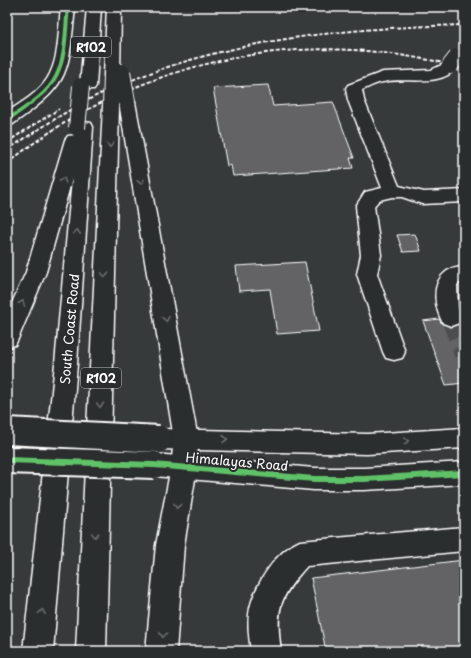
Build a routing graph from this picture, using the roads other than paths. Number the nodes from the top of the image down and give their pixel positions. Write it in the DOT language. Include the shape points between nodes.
graph roads {
  1 [pos="68,7"];
  2 [pos="94,7"];
  3 [pos="114,7"];
  4 [pos="457,59"];
  5 [pos="119,104"];
  6 [pos="7,120"];
  7 [pos="81,128"];
  8 [pos="392,191"];
  9 [pos="464,196"];
  10 [pos="464,273"];
  11 [pos="451,318"];
  12 [pos="8,337"];
  13 [pos="394,352"];
  14 [pos="7,431"];
  15 [pos="464,438"];
  16 [pos="186,439"];
  17 [pos="7,460"];
  18 [pos="184,468"];
  19 [pos="464,472"];
  20 [pos="464,539"];
  21 [pos="38,651"];
  22 [pos="91,651"];
  23 [pos="161,651"];
  24 [pos="266,651"];
  1 -- 6 [label="main road" via="64,49 57,76 41,94"];
  2 -- 7 [label="main road, R102, bridge"];
  3 -- 5 [label="main road, R102, bridge" via="113,37 121,53 117,74"];
  4 -- 8 [label="main road" via="445,71 432,76 384,77 354,88 356,100"];
  5 -- 16 [label="main road, one-way"];
  5 -- 22 [label="main road, R102, one-way"];
  12 -- 7 [label="main road, one-way" via="36,272"];
  21 -- 7 [label="main road, South Coast Road / R102, one-way" via="66,364"];
  8 -- 9 [label="main road" via="422,198"];
  8 -- 13 [label="main road" via="372,196 365,206 371,255 367,274"];
  10 -- 11 [label="main road" via="454,276 447,284 447,308"];
  14 -- 16 [label="main road, Himalayas Road, bridge"];
  16 -- 15 [label="main road, Himalayas Road, one-way" via="367,444"];
  16 -- 18 [label="main road"];
  17 -- 18 [label="main road, Himalayas Road, bridge"];
  18 -- 19 [label="main road, Himalayas Road" via="314,480"];
  18 -- 23 [label="main road, one-way" via="170,544"];
  20 -- 24 [label="main road" via="300,554 278,578 265,605 263,637"];
}
